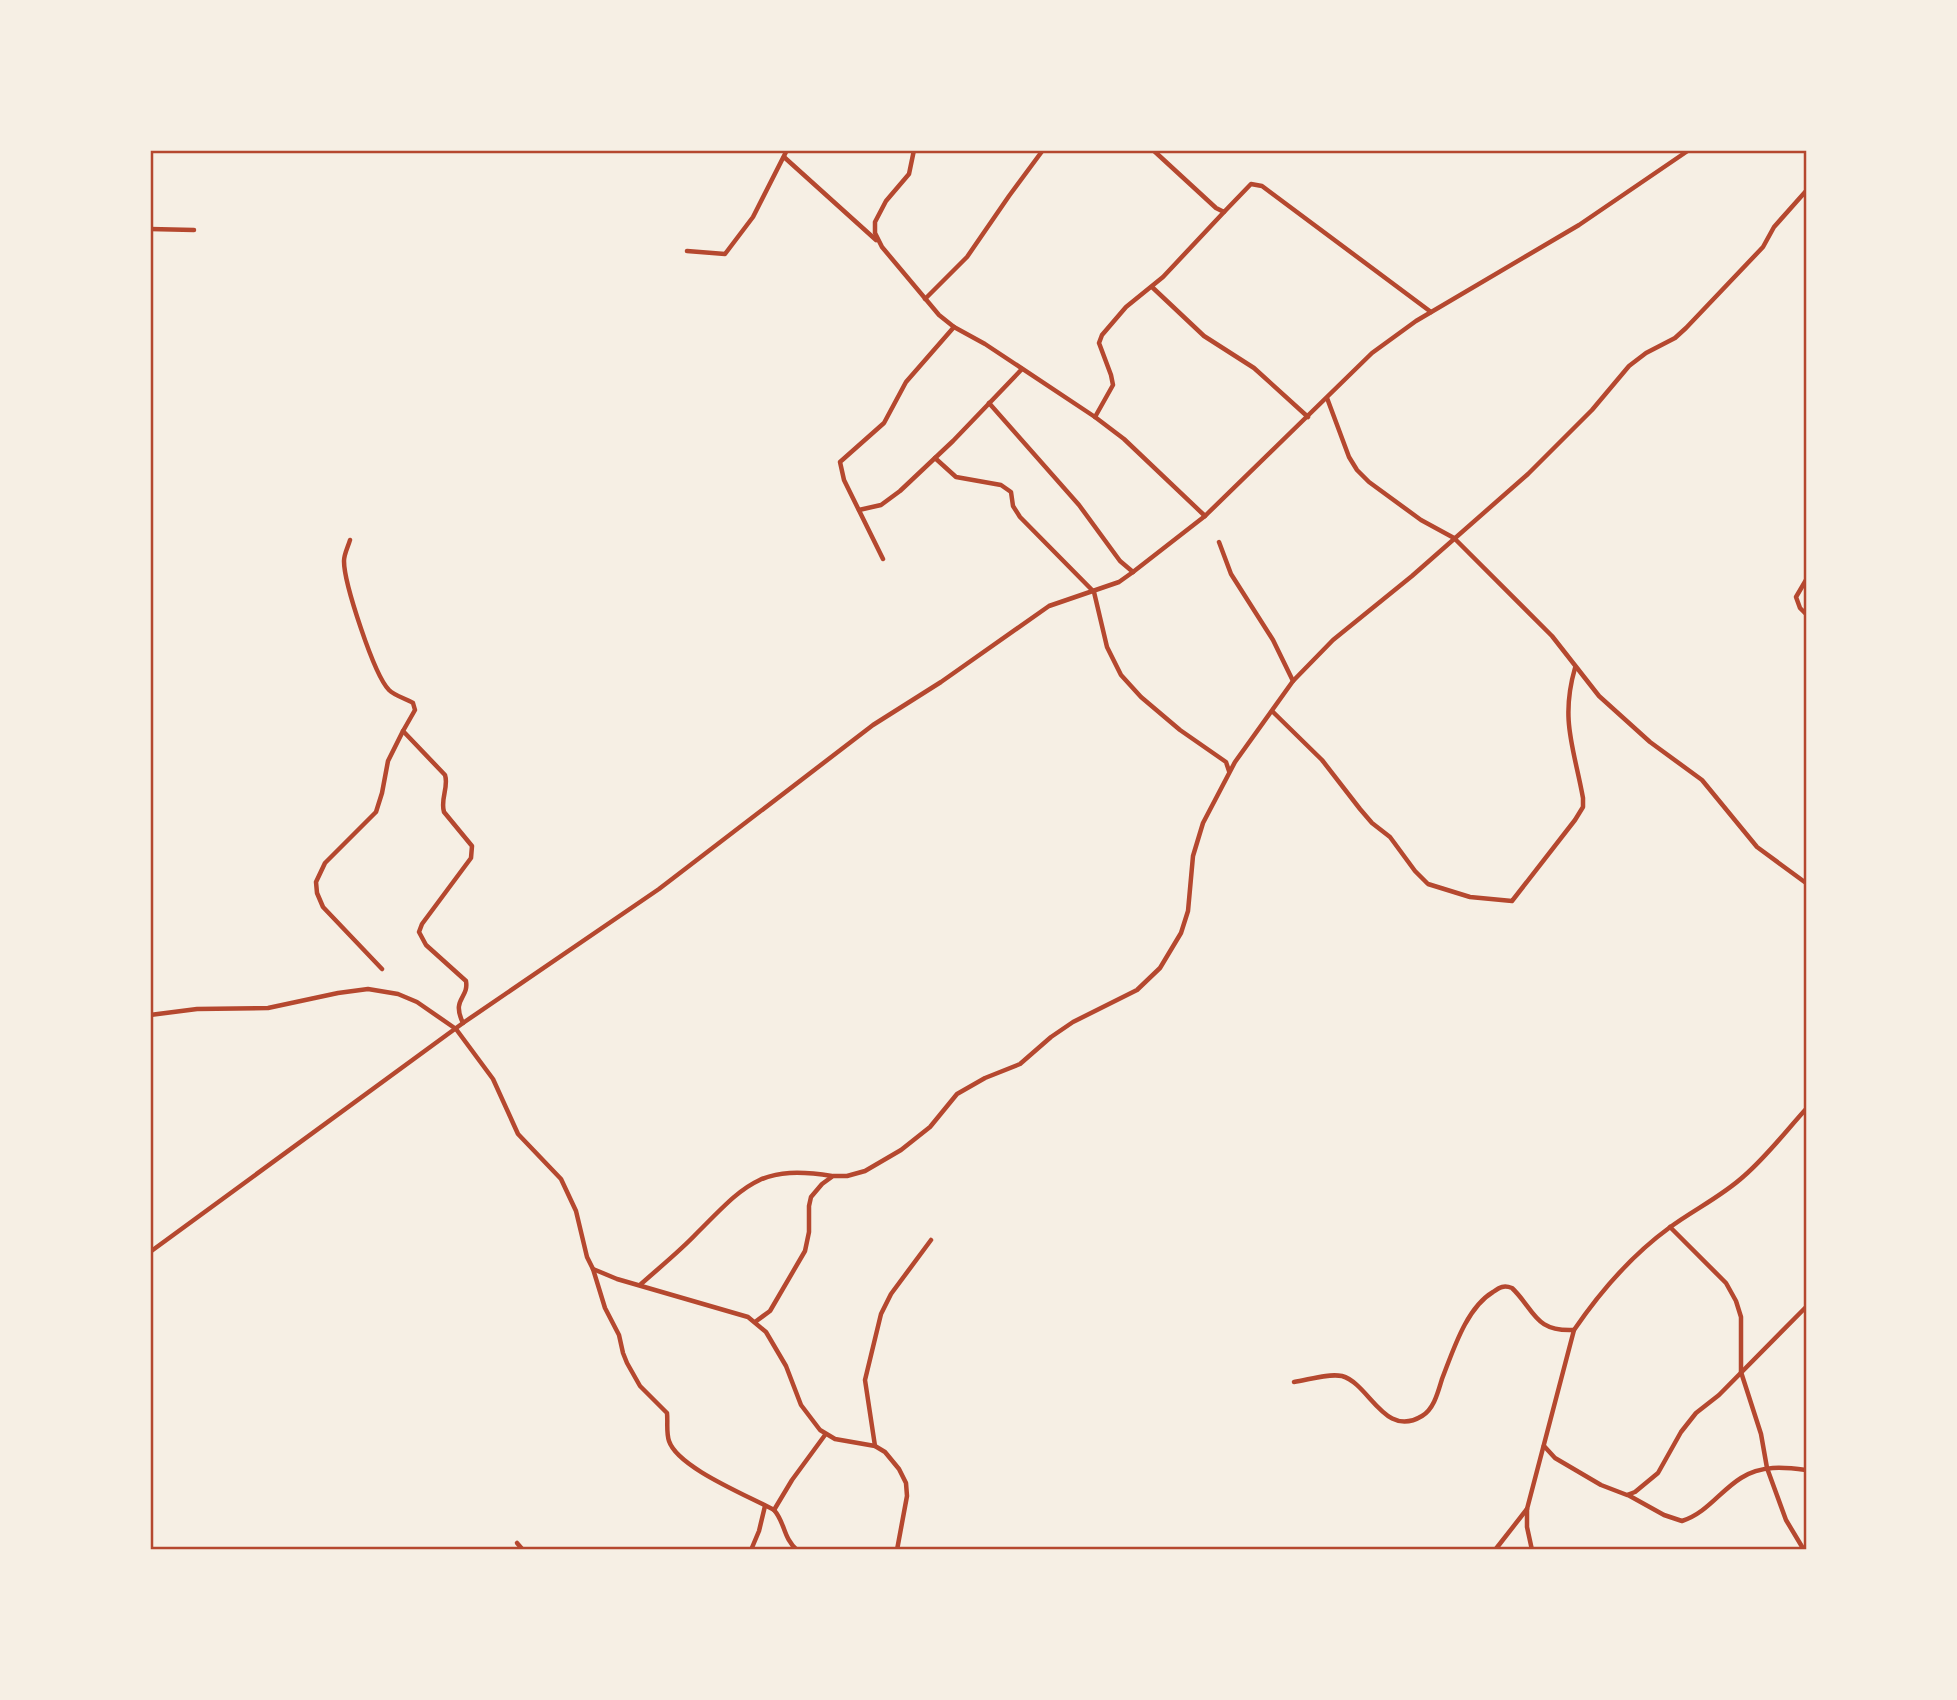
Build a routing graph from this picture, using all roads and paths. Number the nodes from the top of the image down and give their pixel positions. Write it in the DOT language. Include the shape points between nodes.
graph roads {
  1 [pos="787,150"];
  2 [pos="914,150"];
  3 [pos="1044,150"];
  4 [pos="1153,150"];
  5 [pos="1689,150"];
  6 [pos="784,157"];
  7 [pos="1807,191"];
  8 [pos="1224,212"];
  9 [pos="150,229"];
  10 [pos="194,230"];
  11 [pos="877,240"];
  12 [pos="687,251"];
  13 [pos="1152,287"];
  14 [pos="925,299"];
  15 [pos="1431,312"];
  16 [pos="954,327"];
  17 [pos="1022,369"];
  18 [pos="1327,398"];
  19 [pos="989,403"];
  20 [pos="1095,417"];
  21 [pos="1308,417"];
  22 [pos="935,458"];
  23 [pos="859,510"];
  24 [pos="1205,516"];
  25 [pos="1454,538"];
  26 [pos="350,540"];
  27 [pos="1219,542"];
  28 [pos="883,559"];
  29 [pos="1133,572"];
  30 [pos="1807,580"];
  31 [pos="1094,592"];
  32 [pos="1807,614"];
  33 [pos="1576,667"];
  34 [pos="1293,681"];
  35 [pos="1272,711"];
  36 [pos="403,731"];
  37 [pos="1229,772"];
  38 [pos="1807,883"];
  39 [pos="382,969"];
  40 [pos="150,1015"];
  41 [pos="463,1023"];
  42 [pos="456,1028"];
  43 [pos="1807,1109"];
  44 [pos="833,1176"];
  45 [pos="1670,1227"];
  46 [pos="932,1240"];
  47 [pos="150,1252"];
  48 [pos="593,1269"];
  49 [pos="640,1284"];
  50 [pos="1807,1307"];
  51 [pos="755,1322"];
  52 [pos="1574,1330"];
  53 [pos="1741,1372"];
  54 [pos="1294,1382"];
  55 [pos="825,1435"];
  56 [pos="1543,1445"];
  57 [pos="875,1446"];
  58 [pos="1767,1468"];
  59 [pos="1807,1470"];
  60 [pos="1627,1494"];
  61 [pos="765,1506"];
  62 [pos="1527,1508"];
  63 [pos="774,1510"];
  64 [pos="517,1543"];
  65 [pos="523,1549"];
  66 [pos="751,1549"];
  67 [pos="797,1549"];
  68 [pos="897,1549"];
  69 [pos="1495,1549"];
  70 [pos="1532,1549"];
  71 [pos="1804,1549"];
  1 -- 6 [label="street"];
  2 -- 11 [label="street" via="909,174 878,214"];
  3 -- 14 [label="street" via="967,257"];
  4 -- 8 [label="street"];
  5 -- 15 [label="street" via="1579,225"];
  6 -- 11 [label="street"];
  6 -- 12 [label="street" via="753,216 725,254"];
  7 -- 25 [label="street" via="1704,311 1675,338 1629,366 1519,482"];
  8 -- 13 [label="street"];
  8 -- 15 [label="street" via="1251,184 1262,186"];
  9 -- 10 [label="street"];
  11 -- 14 [label="street"];
  13 -- 20 [label="street" via="1126,307 1100,339 1113,386"];
  13 -- 21 [label="street" via="1204,336 1254,368"];
  14 -- 16 [label="street"];
  15 -- 18 [label="street" via="1372,353"];
  16 -- 17 [label="street"];
  16 -- 23 [label="street" via="906,382 884,423 840,462"];
  17 -- 19 [label="street"];
  17 -- 20 [label="street"];
  18 -- 21 [label="street"];
  18 -- 25 [label="street" via="1357,470 1422,520"];
  19 -- 22 [label="street"];
  19 -- 29 [label="street"];
  20 -- 24 [label="street"];
  21 -- 24 [label="street"];
  22 -- 23 [label="street" via="881,505"];
  22 -- 31 [label="street" via="956,477 1007,488 1020,517"];
  23 -- 28 [label="street"];
  24 -- 29 [label="street"];
  25 -- 33 [label="street" via="1552,636"];
  25 -- 34 [label="street" via="1333,640"];
  26 -- 36 [label="street" via="344,560 356,619 384,683 415,707"];
  27 -- 34 [label="street" via="1231,574"];
  29 -- 31 [label="street"];
  30 -- 32 [label="street" via="1796,597"];
  31 -- 37 [label="street" via="1107,647 1121,675 1180,730 1226,762"];
  31 -- 41 [label="street" via="1049,606 873,725 659,890"];
  33 -- 35 [label="street" via="1568,722 1583,807 1512,901 1470,897 1428,884 1322,760"];
  33 -- 38 [label="street" via="1630,725 1702,780 1757,847"];
  34 -- 35 [label="street"];
  35 -- 37 [label="street"];
  36 -- 39 [label="street" via="388,761 376,812 325,863 316,882 323,907"];
  36 -- 41 [label="street" via="445,775 444,812 472,846 471,858 419,932 426,945 466,981 458,1006"];
  37 -- 44 [label="street" via="1203,823 1193,856 1188,911 1181,933 1160,968 1136,990 1051,1037 1020,1064 957,1094 930,1127 901,1150 866,1171"];
  40 -- 42 [label="street" via="268,1008 368,989 417,1002"];
  41 -- 42 [label="street"];
  42 -- 47 [label="street"];
  42 -- 48 [label="street" via="494,1079 518,1134 561,1179"];
  43 -- 45 [label="street" via="1744,1177"];
  44 -- 49 [label="street" via="789,1171 766,1177 734,1195"];
  44 -- 51 [label="street" via="811,1197 810,1232 799,1261 769,1311"];
  45 -- 52 [label="street" via="1633,1258"];
  45 -- 53 [label="street" via="1726,1283 1736,1301 1741,1317"];
  46 -- 57 [label="street" via="881,1314 865,1380"];
  48 -- 49 [label="street"];
  48 -- 61 [label="street" via="627,1363 640,1386 667,1413 671,1446 708,1477"];
  49 -- 51 [label="street"];
  50 -- 53 [label="street"];
  51 -- 55 [label="street" via="777,1349 809,1418"];
  52 -- 54 [label="street" via="1557,1330 1537,1319 1512,1288 1495,1290 1474,1308 1434,1401 1414,1419 1402,1421 1385,1415 1353,1383 1339,1376"];
  52 -- 56 [label="street"];
  53 -- 58 [label="street"];
  53 -- 60 [label="street" via="1696,1413 1658,1474"];
  55 -- 57 [label="street"];
  55 -- 63 [label="street"];
  56 -- 60 [label="street" via="1555,1458 1615,1492"];
  56 -- 62 [label="street"];
  57 -- 68 [label="street" via="899,1469 905,1483 907,1496"];
  58 -- 59 [label="street"];
  58 -- 60 [label="street" via="1740,1478 1701,1512 1682,1521"];
  58 -- 71 [label="street" via="1786,1520"];
  61 -- 63 [label="street"];
  61 -- 66 [label="street"];
  62 -- 69 [label="street"];
  62 -- 70 [label="street"];
  63 -- 67 [label="street" via="786,1538"];
  64 -- 65 [label="street"];
}
